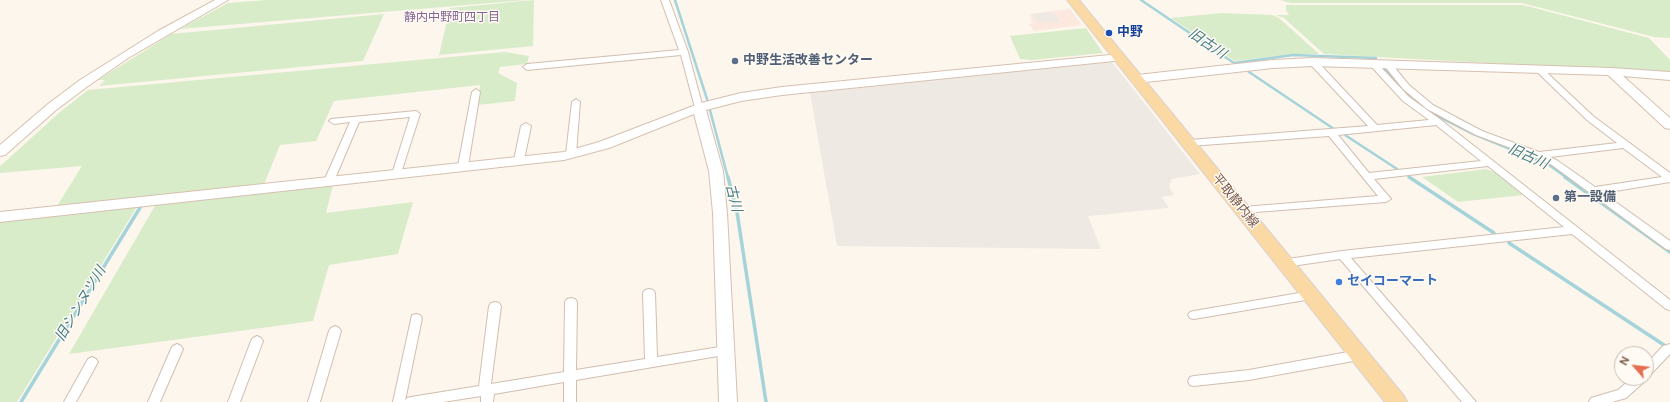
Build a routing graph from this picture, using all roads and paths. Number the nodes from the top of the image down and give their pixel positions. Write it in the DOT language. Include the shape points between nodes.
graph roads {
  1 [pos="223,0"];
  2 [pos="665,0"];
  3 [pos="1073,0"];
  4 [pos="684,52"];
  5 [pos="1120,58"];
  6 [pos="1313,62"];
  7 [pos="1374,64"];
  8 [pos="1387,64"];
  9 [pos="527,67"];
  10 [pos="1539,70"];
  11 [pos="1611,72"];
  12 [pos="1670,76"];
  13 [pos="1137,79"];
  14 [pos="476,92"];
  15 [pos="576,102"];
  16 [pos="706,105"];
  17 [pos="356,120"];
  18 [pos="334,122"];
  19 [pos="1438,122"];
  20 [pos="1670,125"];
  21 [pos="526,126"];
  22 [pos="1375,129"];
  23 [pos="1331,133"];
  24 [pos="1189,143"];
  25 [pos="1623,145"];
  26 [pos="0,152"];
  27 [pos="571,154"];
  28 [pos="1538,155"];
  29 [pos="519,160"];
  30 [pos="1490,163"];
  31 [pos="463,166"];
  32 [pos="397,174"];
  33 [pos="1368,176"];
  34 [pos="1670,178"];
  35 [pos="330,181"];
  36 [pos="1593,191"];
  37 [pos="1243,210"];
  38 [pos="0,217"];
  39 [pos="1573,230"];
  40 [pos="1670,246"];
  41 [pos="1342,255"];
  42 [pos="1285,262"];
  43 [pos="649,293"];
  44 [pos="1311,295"];
  45 [pos="570,302"];
  46 [pos="495,306"];
  47 [pos="1670,306"];
  48 [pos="1194,315"];
  49 [pos="416,318"];
  50 [pos="335,331"];
  51 [pos="257,341"];
  52 [pos="1670,348"];
  53 [pos="177,349"];
  54 [pos="726,351"];
  55 [pos="1359,355"];
  56 [pos="92,362"];
  57 [pos="1654,363"];
  58 [pos="651,364"];
  59 [pos="570,377"];
  60 [pos="1194,381"];
  61 [pos="1631,386"];
  62 [pos="486,394"];
  63 [pos="70,402"];
  64 [pos="154,402"];
  65 [pos="234,402"];
  66 [pos="314,402"];
  67 [pos="399,402"];
  68 [pos="411,402"];
  69 [pos="570,402"];
  70 [pos="728,402"];
  71 [pos="1397,402"];
  72 [pos="1470,402"];
  73 [pos="1595,402"];
  1 -- 26 [label="street" via="156,36 84,83"];
  2 -- 4 [label="street"];
  3 -- 5 [label="main road, 平取静内線"];
  4 -- 9 [label="street"];
  4 -- 16 [label="street"];
  5 -- 13 [label="main road, 平取静内線"];
  5 -- 16 [label="street" via="782,91 741,96"];
  6 -- 7 [label="street"];
  6 -- 13 [label="street"];
  6 -- 22 [label="street"];
  7 -- 8 [label="street"];
  7 -- 19 [label="street" via="1406,99"];
  8 -- 10 [label="street"];
  8 -- 28 [label="street" via="1406,87 1449,118 1479,133"];
  10 -- 11 [label="street"];
  10 -- 25 [label="street"];
  11 -- 12 [label="street"];
  11 -- 20 [label="street"];
  13 -- 24 [label="main road, 平取静内線"];
  14 -- 31 [label="street"];
  15 -- 27 [label="street"];
  16 -- 27 [label="street" via="604,145"];
  16 -- 54 [label="street" via="720,213"];
  17 -- 18 [label="street"];
  17 -- 32 [label="street" via="416,114"];
  17 -- 35 [label="street"];
  19 -- 22 [label="street"];
  19 -- 30 [label="street"];
  21 -- 29 [label="street"];
  22 -- 23 [label="street"];
  23 -- 24 [label="street"];
  23 -- 33 [label="street"];
  24 -- 37 [label="main road, 平取静内線"];
  25 -- 28 [label="street"];
  25 -- 34 [label="street"];
  27 -- 29 [label="street"];
  28 -- 36 [label="street"];
  29 -- 31 [label="street"];
  30 -- 33 [label="street"];
  30 -- 39 [label="street"];
  31 -- 32 [label="street"];
  32 -- 35 [label="street"];
  33 -- 37 [label="street" via="1386,199"];
  34 -- 36 [label="street"];
  35 -- 38 [label="street"];
  36 -- 40 [label="street"];
  37 -- 42 [label="main road, 平取静内線"];
  39 -- 41 [label="street"];
  39 -- 47 [label="street"];
  41 -- 42 [label="street"];
  41 -- 72 [label="street"];
  42 -- 44 [label="main road, 平取静内線"];
  43 -- 58 [label="street"];
  44 -- 48 [label="street"];
  44 -- 55 [label="main road, 平取静内線"];
  45 -- 59 [label="street"];
  46 -- 62 [label="street"];
  49 -- 67 [label="street"];
  50 -- 66 [label="street"];
  51 -- 65 [label="street"];
  52 -- 57 [label="street"];
  53 -- 64 [label="street"];
  54 -- 58 [label="street"];
  54 -- 70 [label="street"];
  55 -- 60 [label="street" via="1249,375"];
  55 -- 71 [label="main road, 平取静内線"];
  56 -- 63 [label="street"];
  58 -- 59 [label="street"];
  59 -- 62 [label="street"];
  59 -- 69 [label="street"];
  61 -- 73 [label="street" via="1622,394"];
  62 -- 68 [label="street"];
}
